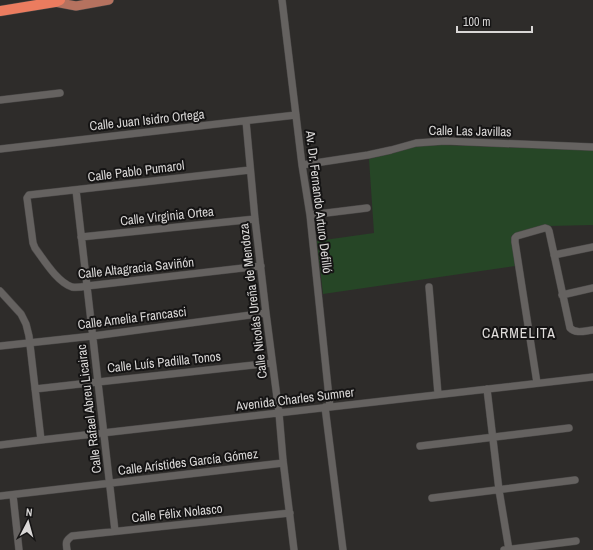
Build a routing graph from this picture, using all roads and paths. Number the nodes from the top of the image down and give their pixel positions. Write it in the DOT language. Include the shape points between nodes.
graph roads {
  1 [pos="109,0"];
  2 [pos="282,0"];
  3 [pos="58,1"];
  4 [pos="0,10"];
  5 [pos="60,93"];
  6 [pos="0,100"];
  7 [pos="296,115"];
  8 [pos="246,121"];
  9 [pos="593,147"];
  10 [pos="0,149"];
  11 [pos="302,165"];
  12 [pos="250,170"];
  13 [pos="76,190"];
  14 [pos="27,198"];
  15 [pos="367,208"];
  16 [pos="310,215"];
  17 [pos="255,219"];
  18 [pos="82,237"];
  19 [pos="593,246"];
  20 [pos="554,255"];
  21 [pos="261,266"];
  22 [pos="87,286"];
  23 [pos="429,287"];
  24 [pos="593,288"];
  25 [pos="1,292"];
  26 [pos="562,294"];
  27 [pos="266,313"];
  28 [pos="593,330"];
  29 [pos="93,336"];
  30 [pos="30,342"];
  31 [pos="0,346"];
  32 [pos="272,363"];
  33 [pos="593,377"];
  34 [pos="98,382"];
  35 [pos="538,383"];
  36 [pos="35,389"];
  37 [pos="487,389"];
  38 [pos="438,394"];
  39 [pos="327,407"];
  40 [pos="279,413"];
  41 [pos="569,428"];
  42 [pos="104,432"];
  43 [pos="494,437"];
  44 [pos="41,440"];
  45 [pos="0,445"];
  46 [pos="420,446"];
  47 [pos="283,463"];
  48 [pos="575,480"];
  49 [pos="110,484"];
  50 [pos="499,490"];
  51 [pos="13,495"];
  52 [pos="0,496"];
  53 [pos="432,498"];
  54 [pos="290,513"];
  55 [pos="115,531"];
  56 [pos="576,541"];
  57 [pos="19,550"];
  58 [pos="67,550"];
  59 [pos="294,550"];
  60 [pos="343,550"];
  61 [pos="504,550"];
  62 [pos="509,550"];
  1 -- 3 [label="main road" via="76,6"];
  2 -- 7 [label="street, Av. Dr. Fernando Arturo Defilló"];
  3 -- 4 [label="highway"];
  5 -- 6 [label="street"];
  7 -- 8 [label="street, Calle Juan Isidro Ortega"];
  7 -- 11 [label="street, Av. Dr. Fernando Arturo Defilló"];
  8 -- 10 [label="street, Calle Juan Isidro Ortega"];
  8 -- 12 [label="street, Calle Nicolás Ureña de Mendoza"];
  9 -- 11 [label="street, Calle Las Javillas" via="423,142 368,155"];
  11 -- 16 [label="street, Av. Dr. Fernando Arturo Defilló"];
  12 -- 13 [label="street, Calle Pablo Pumarol"];
  12 -- 17 [label="street, Calle Nicolás Ureña de Mendoza"];
  13 -- 14 [label="street, Calle Pablo Pumarol" via="29,195"];
  13 -- 18 [label="street, Calle Rafael Abreu Licairac"];
  14 -- 22 [label="street, Calle Altagracia Saviñón" via="31,237 35,248 63,282 72,287"];
  15 -- 16 [label="street"];
  16 -- 39 [label="street, Av. Dr. Fernando Arturo Defilló"];
  17 -- 18 [label="street, Calle Virginia Ortea"];
  17 -- 21 [label="street, Calle Nicolás Ureña de Mendoza"];
  18 -- 22 [label="street, Calle Rafael Abreu Licairac"];
  19 -- 20 [label="street"];
  20 -- 26 [label="street"];
  20 -- 35 [label="street" via="548,229 515,238"];
  21 -- 22 [label="street, Calle Altagracia Saviñón"];
  21 -- 27 [label="street, Calle Nicolás Ureña de Mendoza"];
  22 -- 29 [label="street, Calle Rafael Abreu Licairac"];
  23 -- 38 [label="street"];
  24 -- 26 [label="street"];
  25 -- 30 [label="street" via="21,314"];
  26 -- 28 [label="street" via="570,328 574,332"];
  27 -- 29 [label="street, Calle Amelia Francasci"];
  27 -- 32 [label="street, Calle Nicolás Ureña de Mendoza"];
  29 -- 30 [label="street, Calle Amelia Francasci"];
  29 -- 34 [label="street, Calle Rafael Abreu Licairac"];
  30 -- 31 [label="street, Calle Amelia Francasci"];
  30 -- 36 [label="street"];
  32 -- 34 [label="street, Calle Luís Padilla Tonos"];
  32 -- 40 [label="street, Calle Nicolás Ureña de Mendoza"];
  33 -- 35 [label="street, Avenida Charles Sumner"];
  34 -- 36 [label="street, Calle Luís Padilla Tonos"];
  34 -- 42 [label="street, Calle Rafael Abreu Licairac"];
  35 -- 37 [label="street, Avenida Charles Sumner"];
  36 -- 44 [label="street"];
  37 -- 38 [label="street, Avenida Charles Sumner"];
  37 -- 43 [label="street"];
  38 -- 39 [label="street, Avenida Charles Sumner"];
  39 -- 40 [label="street, Avenida Charles Sumner"];
  39 -- 60 [label="street, Av. Dr. Fernando Arturo Defilló"];
  40 -- 42 [label="street, Avenida Charles Sumner"];
  40 -- 47 [label="street, Calle Nicolás Ureña de Mendoza"];
  41 -- 43 [label="street"];
  42 -- 44 [label="street, Avenida Charles Sumner"];
  42 -- 49 [label="street, Calle Rafael Abreu Licairac"];
  43 -- 46 [label="street"];
  43 -- 50 [label="street"];
  44 -- 45 [label="street, Avenida Charles Sumner"];
  47 -- 49 [label="street, Calle Arístides García Gómez"];
  47 -- 54 [label="street, Calle Nicolás Ureña de Mendoza"];
  48 -- 50 [label="street"];
  49 -- 51 [label="street, Calle Arístides García Gómez"];
  49 -- 55 [label="street, Calle Rafael Abreu Licairac"];
  50 -- 53 [label="street"];
  50 -- 62 [label="street"];
  51 -- 52 [label="street, Calle Arístides García Gómez"];
  51 -- 57 [label="street"];
  54 -- 55 [label="street, Calle Félix Nolasco"];
  54 -- 59 [label="street, Calle Nicolás Ureña de Mendoza"];
  55 -- 58 [label="street, Calle Félix Nolasco" via="72,536 66,543"];
  56 -- 62 [label="street"];
  61 -- 62 [label="street"];
}
